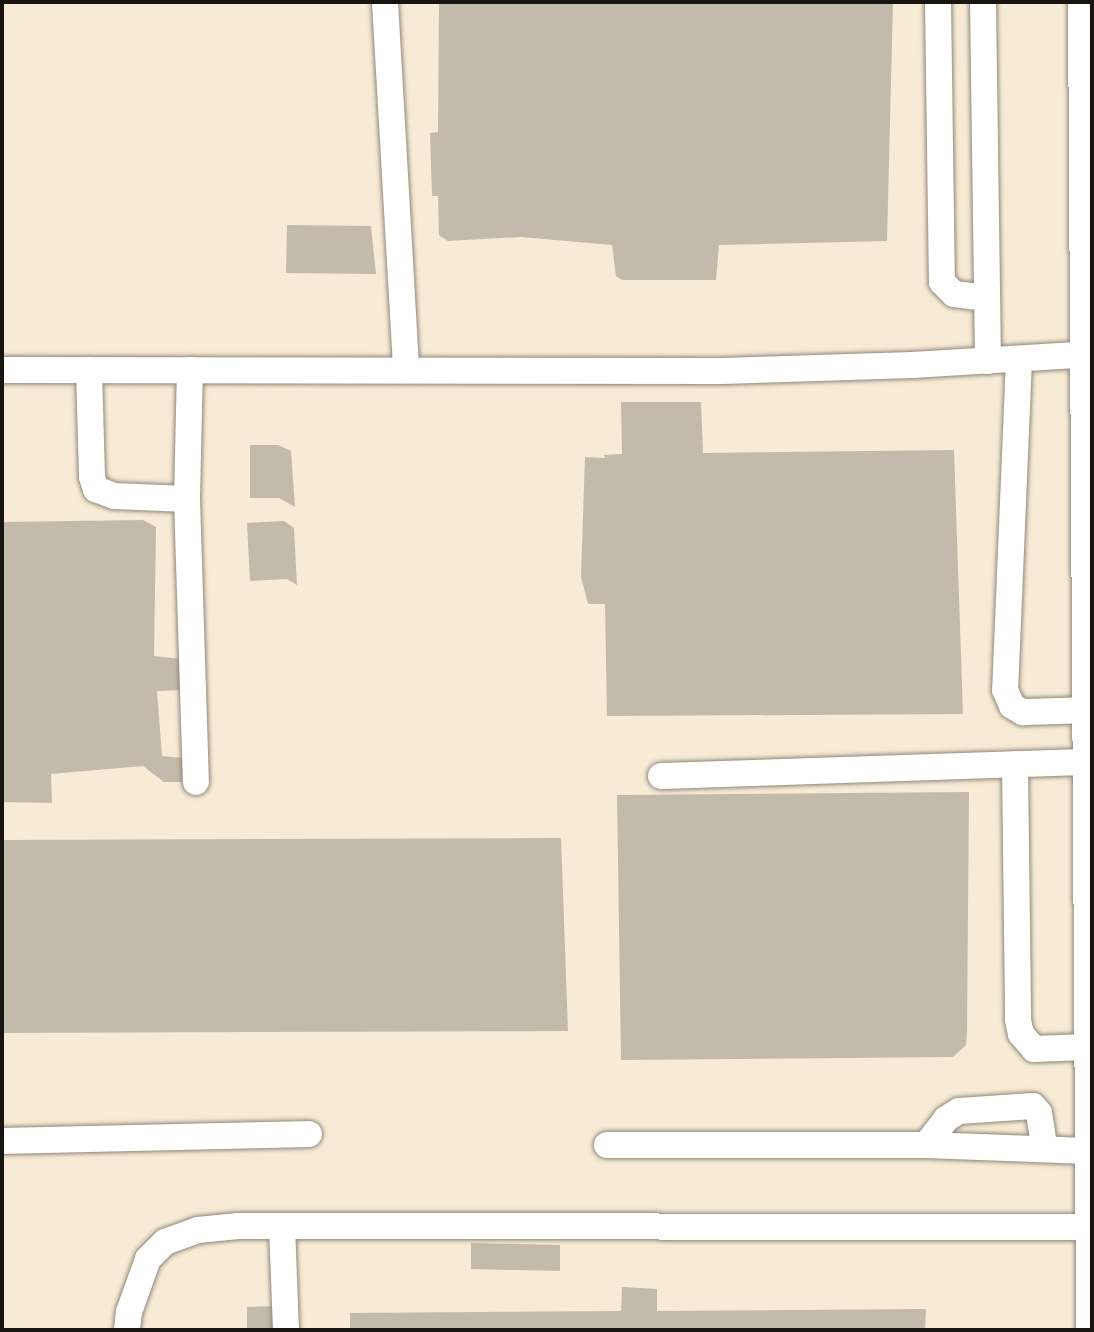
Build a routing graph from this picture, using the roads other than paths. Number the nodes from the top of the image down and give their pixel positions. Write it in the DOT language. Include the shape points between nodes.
graph roads {
  1 [pos="385,2"];
  2 [pos="938,2"];
  3 [pos="984,2"];
  4 [pos="1080,2"];
  5 [pos="987,298"];
  6 [pos="1087,355"];
  7 [pos="1018,359"];
  8 [pos="988,360"];
  9 [pos="2,370"];
  10 [pos="89,370"];
  11 [pos="190,370"];
  12 [pos="407,370"];
  13 [pos="1089,441"];
  14 [pos="187,499"];
  15 [pos="1085,710"];
  16 [pos="1085,762"];
  17 [pos="1015,764"];
  18 [pos="661,776"];
  19 [pos="196,782"];
  20 [pos="1086,1046"];
  21 [pos="309,1134"];
  22 [pos="2,1141"];
  23 [pos="607,1145"];
  24 [pos="926,1145"];
  25 [pos="1045,1149"];
  26 [pos="1087,1151"];
  27 [pos="282,1226"];
  28 [pos="1088,1227"];
  29 [pos="127,1330"];
  30 [pos="286,1330"];
  31 [pos="1088,1330"];
  1 -- 12 [label="street"];
  2 -- 5 [label="street" via="942,282 954,293"];
  3 -- 5 [label="street"];
  4 -- 6 [label="street"];
  5 -- 8 [label="street"];
  6 -- 7 [label="street"];
  6 -- 13 [label="street"];
  7 -- 8 [label="street"];
  7 -- 15 [label="street" via="1005,690 1012,706 1023,712"];
  8 -- 12 [label="street" via="723,371"];
  9 -- 10 [label="street"];
  10 -- 11 [label="street"];
  10 -- 14 [label="street" via="96,489 114,496"];
  11 -- 12 [label="street"];
  11 -- 14 [label="street"];
  13 -- 15 [label="street"];
  14 -- 19 [label="street"];
  15 -- 16 [label="street"];
  16 -- 17 [label="street"];
  16 -- 20 [label="street"];
  17 -- 18 [label="street"];
  17 -- 20 [label="street" via="1021,1034 1034,1049"];
  20 -- 26 [label="street"];
  21 -- 22 [label="street"];
  23 -- 24 [label="street"];
  24 -- 25 [label="street"];
  24 -- 25 [label="street" via="946,1119 959,1111 1033,1106 1039,1113"];
  25 -- 26 [label="street"];
  26 -- 28 [label="street"];
  27 -- 28 [label="street"];
  27 -- 29 [label="street" via="198,1230 165,1242 148,1259"];
  27 -- 30 [label="street"];
  28 -- 31 [label="street"];
}
